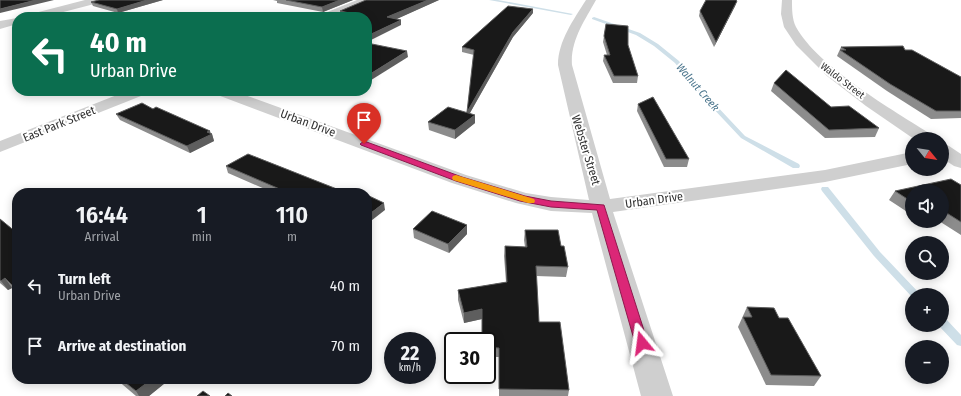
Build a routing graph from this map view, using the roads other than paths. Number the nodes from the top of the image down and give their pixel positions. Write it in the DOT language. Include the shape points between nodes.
graph roads {
  1 [pos="98,0"];
  2 [pos="366,0"];
  3 [pos="591,0"];
  4 [pos="787,0"];
  5 [pos="51,12"];
  6 [pos="336,12"];
  7 [pos="12,22"];
  8 [pos="0,25"];
  9 [pos="128,96"];
  10 [pos="234,96"];
  11 [pos="916,132"];
  12 [pos="0,147"];
  13 [pos="949,152"];
  14 [pos="905,159"];
  15 [pos="961,162"];
  16 [pos="601,207"];
  17 [pos="657,396"];
  1 -- 5 [label="street"];
  2 -- 6 [label="street"];
  3 -- 16 [label="street, Webster Street" via="569,40 564,61 574,110 598,187"];
  4 -- 11 [label="street, Waldo Street" via="789,25 804,48 853,88"];
  7 -- 8 [label="street"];
  9 -- 12 [label="street, East Park Street"];
  10 -- 16 [label="street, Urban Drive" via="459,179 523,199 551,204"];
  13 -- 15 [label="street"];
  14 -- 16 [label="street, Urban Drive" via="825,176"];
  16 -- 17 [label="street, Webster Street"];
}
